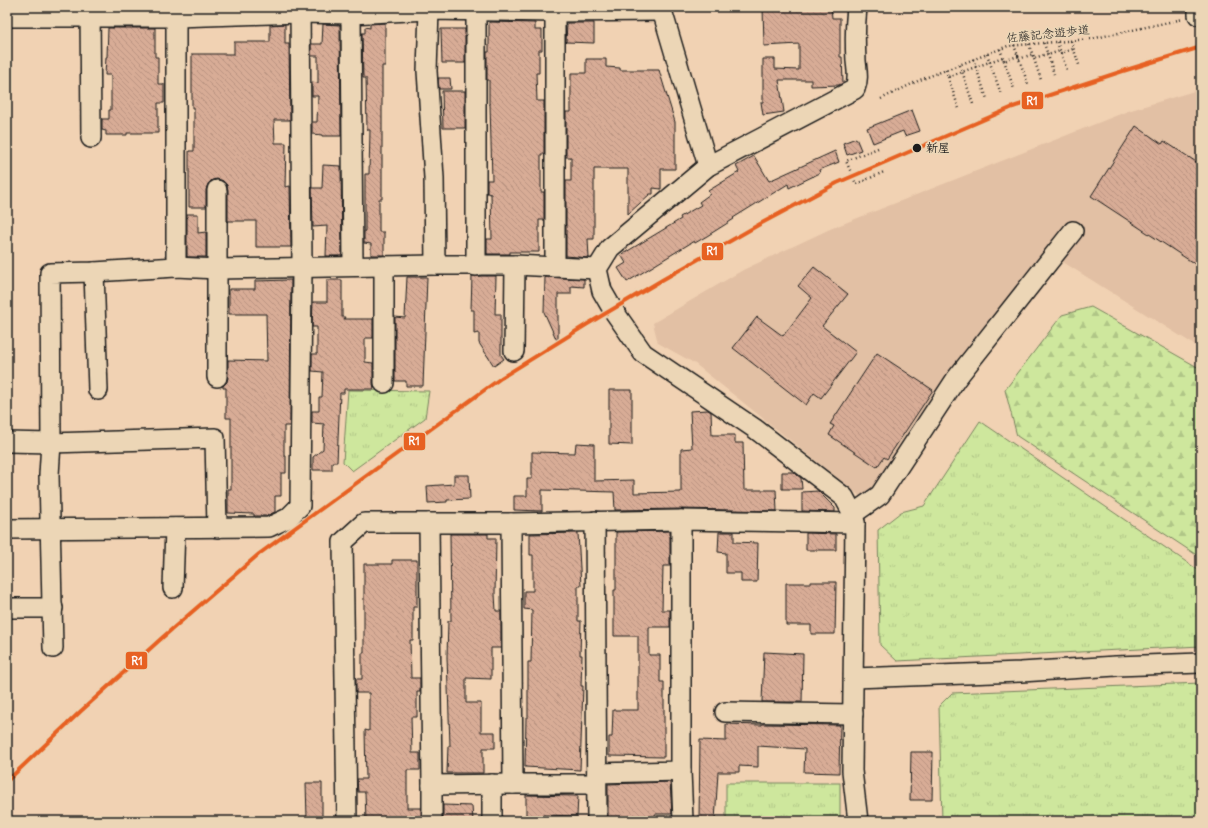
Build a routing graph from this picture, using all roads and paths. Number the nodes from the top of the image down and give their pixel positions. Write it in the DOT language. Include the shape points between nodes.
graph roads {
  1 [pos="857,7"];
  2 [pos="662,9"];
  3 [pos="300,10"];
  4 [pos="429,10"];
  5 [pos="476,11"];
  6 [pos="1198,11"];
  7 [pos="90,12"];
  8 [pos="554,12"];
  9 [pos="351,14"];
  10 [pos="7,17"];
  11 [pos="176,17"];
  12 [pos="1071,41"];
  13 [pos="1057,42"];
  14 [pos="1044,43"];
  15 [pos="1029,44"];
  16 [pos="1014,45"];
  17 [pos="1000,49"];
  18 [pos="1073,49"];
  19 [pos="1061,52"];
  20 [pos="987,54"];
  21 [pos="1033,54"];
  22 [pos="1048,54"];
  23 [pos="1003,57"];
  24 [pos="1019,58"];
  25 [pos="1034,58"];
  26 [pos="973,60"];
  27 [pos="1004,61"];
  28 [pos="990,62"];
  29 [pos="960,64"];
  30 [pos="1079,65"];
  31 [pos="976,66"];
  32 [pos="946,70"];
  33 [pos="1067,70"];
  34 [pos="1054,74"];
  35 [pos="948,77"];
  36 [pos="1041,80"];
  37 [pos="1028,84"];
  38 [pos="1014,89"];
  39 [pos="1001,94"];
  40 [pos="987,98"];
  41 [pos="881,99"];
  42 [pos="973,104"];
  43 [pos="959,109"];
  44 [pos="91,138"];
  45 [pos="878,148"];
  46 [pos="708,166"];
  47 [pos="884,172"];
  48 [pos="216,190"];
  49 [pos="1073,232"];
  50 [pos="435,265"];
  51 [pos="515,265"];
  52 [pos="302,266"];
  53 [pos="353,266"];
  54 [pos="384,266"];
  55 [pos="476,266"];
  56 [pos="176,267"];
  57 [pos="555,267"];
  58 [pos="217,269"];
  59 [pos="597,269"];
  60 [pos="94,272"];
  61 [pos="514,351"];
  62 [pos="217,377"];
  63 [pos="384,383"];
  64 [pos="98,390"];
  65 [pos="7,442"];
  66 [pos="51,443"];
  67 [pos="854,518"];
  68 [pos="681,520"];
  69 [pos="595,521"];
  70 [pos="511,523"];
  71 [pos="429,524"];
  72 [pos="7,528"];
  73 [pos="175,528"];
  74 [pos="217,528"];
  75 [pos="51,529"];
  76 [pos="173,588"];
  77 [pos="7,608"];
  78 [pos="53,608"];
  79 [pos="53,648"];
  80 [pos="1201,663"];
  81 [pos="854,678"];
  82 [pos="725,712"];
  83 [pos="853,714"];
  84 [pos="681,771"];
  85 [pos="597,779"];
  86 [pos="492,784"];
  87 [pos="513,784"];
  88 [pos="432,785"];
  89 [pos="347,821"];
  90 [pos="432,821"];
  91 [pos="492,821"];
  92 [pos="597,821"];
  93 [pos="683,821"];
  94 [pos="858,821"];
  1 -- 46 [label="street" via="856,88"];
  2 -- 8 [label="street"];
  2 -- 46 [label="street"];
  3 -- 9 [label="street"];
  3 -- 11 [label="street"];
  3 -- 52 [label="street"];
  4 -- 5 [label="street"];
  4 -- 9 [label="street"];
  4 -- 50 [label="street" via="427,72 434,178"];
  5 -- 8 [label="street"];
  5 -- 55 [label="street"];
  6 -- 12 [label="path, 佐藤記念遊歩道" via="1091,39"];
  7 -- 10 [label="street"];
  7 -- 11 [label="street"];
  7 -- 44 [label="street"];
  8 -- 57 [label="street"];
  9 -- 53 [label="street"];
  11 -- 56 [label="street"];
  12 -- 13 [label="path, 佐藤記念遊歩道"];
  12 -- 18 [label="path"];
  13 -- 14 [label="path, 佐藤記念遊歩道"];
  13 -- 19 [label="path"];
  14 -- 15 [label="path, 佐藤記念遊歩道"];
  14 -- 22 [label="path"];
  15 -- 16 [label="path, 佐藤記念遊歩道"];
  15 -- 21 [label="path"];
  16 -- 17 [label="path, 佐藤記念遊歩道"];
  16 -- 24 [label="path"];
  17 -- 20 [label="path, 佐藤記念遊歩道"];
  17 -- 23 [label="path"];
  18 -- 19 [label="path"];
  18 -- 30 [label="path"];
  19 -- 22 [label="path"];
  19 -- 33 [label="path"];
  20 -- 26 [label="path, 佐藤記念遊歩道"];
  20 -- 28 [label="path"];
  21 -- 24 [label="path"];
  21 -- 25 [label="path"];
  22 -- 25 [label="path"];
  22 -- 34 [label="path"];
  23 -- 27 [label="path"];
  23 -- 28 [label="path"];
  24 -- 27 [label="path"];
  24 -- 37 [label="path"];
  25 -- 36 [label="path"];
  26 -- 29 [label="path, 佐藤記念遊歩道"];
  26 -- 31 [label="path"];
  27 -- 38 [label="path"];
  28 -- 31 [label="path"];
  28 -- 39 [label="path"];
  29 -- 32 [label="path, 佐藤記念遊歩道"];
  29 -- 42 [label="path"];
  31 -- 35 [label="path"];
  31 -- 40 [label="path"];
  32 -- 35 [label="path"];
  32 -- 41 [label="path, 佐藤記念遊歩道"];
  35 -- 43 [label="path"];
  45 -- 47 [label="path" via="846,161 856,184"];
  46 -- 59 [label="street" via="610,248"];
  48 -- 58 [label="street"];
  49 -- 67 [label="street" via="956,379 880,495"];
  50 -- 54 [label="street"];
  50 -- 55 [label="street"];
  51 -- 55 [label="street"];
  51 -- 57 [label="street"];
  51 -- 61 [label="street"];
  52 -- 53 [label="street"];
  52 -- 58 [label="street"];
  52 -- 74 [label="street" via="300,506 288,518 269,527"];
  53 -- 54 [label="street"];
  54 -- 63 [label="street"];
  56 -- 58 [label="street"];
  56 -- 60 [label="street"];
  57 -- 59 [label="street"];
  58 -- 62 [label="street"];
  59 -- 67 [label="street" via="602,291 643,353 754,428 844,497"];
  60 -- 64 [label="street"];
  60 -- 66 [label="street" via="50,273"];
  65 -- 66 [label="street"];
  66 -- 74 [label="street" via="215,438"];
  66 -- 75 [label="street"];
  67 -- 68 [label="street"];
  67 -- 81 [label="street"];
  68 -- 69 [label="street"];
  68 -- 84 [label="street"];
  69 -- 70 [label="street"];
  69 -- 85 [label="street"];
  70 -- 71 [label="street"];
  70 -- 87 [label="street"];
  71 -- 88 [label="street"];
  71 -- 89 [label="street" via="364,523 343,542"];
  72 -- 75 [label="street"];
  73 -- 74 [label="street"];
  73 -- 75 [label="street"];
  73 -- 76 [label="street"];
  75 -- 78 [label="street"];
  77 -- 78 [label="street"];
  78 -- 79 [label="street"];
  80 -- 81 [label="street"];
  81 -- 83 [label="street"];
  82 -- 83 [label="street"];
  83 -- 94 [label="street" via="852,771"];
  84 -- 85 [label="street"];
  84 -- 93 [label="street"];
  85 -- 87 [label="street"];
  85 -- 92 [label="street"];
  86 -- 87 [label="street"];
  86 -- 88 [label="street"];
  86 -- 91 [label="street"];
  88 -- 90 [label="street"];
}
